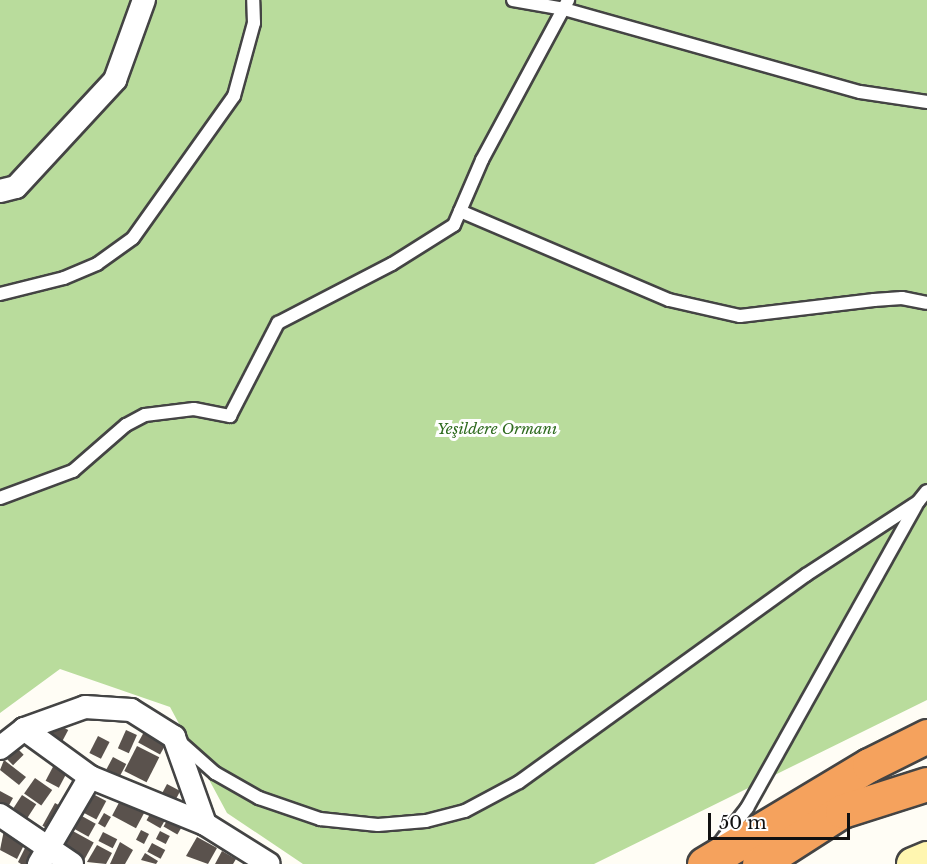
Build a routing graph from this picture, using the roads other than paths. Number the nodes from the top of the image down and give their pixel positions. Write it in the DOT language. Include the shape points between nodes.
graph roads {
  1 [pos="144,0"];
  2 [pos="253,0"];
  3 [pos="513,0"];
  4 [pos="566,5"];
  5 [pos="927,102"];
  6 [pos="0,190"];
  7 [pos="460,211"];
  8 [pos="0,294"];
  9 [pos="927,303"];
  10 [pos="927,491"];
  11 [pos="0,498"];
  12 [pos="918,501"];
  13 [pos="24,729"];
  14 [pos="927,736"];
  15 [pos="174,737"];
  16 [pos="927,742"];
  17 [pos="0,748"];
  18 [pos="927,751"];
  19 [pos="869,765"];
  20 [pos="90,777"];
  21 [pos="927,784"];
  22 [pos="0,815"];
  23 [pos="205,824"];
  24 [pos="42,857"];
  25 [pos="927,858"];
  26 [pos="72,864"];
  27 [pos="269,864"];
  28 [pos="704,864"];
  29 [pos="759,864"];
  30 [pos="913,864"];
  1 -- 6 [label="street" via="114,80 16,187"];
  2 -- 8 [label="lane" via="254,23 234,96 133,238 87,269"];
  3 -- 4 [label="lane"];
  4 -- 5 [label="lane" via="860,92"];
  4 -- 7 [label="lane" via="482,160"];
  7 -- 9 [label="lane" via="669,300 740,316 902,298"];
  7 -- 11 [label="lane" via="454,225 392,264 278,323 230,416 194,409 145,415 126,425 73,471"];
  10 -- 12 [label="lane"];
  12 -- 15 [label="lane" via="806,575 519,782 465,811 426,821 378,825 320,819 259,798 215,773"];
  12 -- 28 [label="lane" via="747,808"];
  13 -- 15 [label="street" via="85,707 131,710"];
  13 -- 17 [label="street"];
  13 -- 20 [label="street"];
  14 -- 19 [label="highway"];
  15 -- 23 [label="street"];
  16 -- 19 [label="highway"];
  18 -- 19 [label="highway"];
  19 -- 28 [label="highway"];
  20 -- 23 [label="street"];
  20 -- 24 [label="street"];
  21 -- 29 [label="highway" via="842,811"];
  22 -- 24 [label="street" via="36,836"];
  23 -- 27 [label="street"];
  24 -- 26 [label="street"];
  25 -- 30 [label="street"];
}
